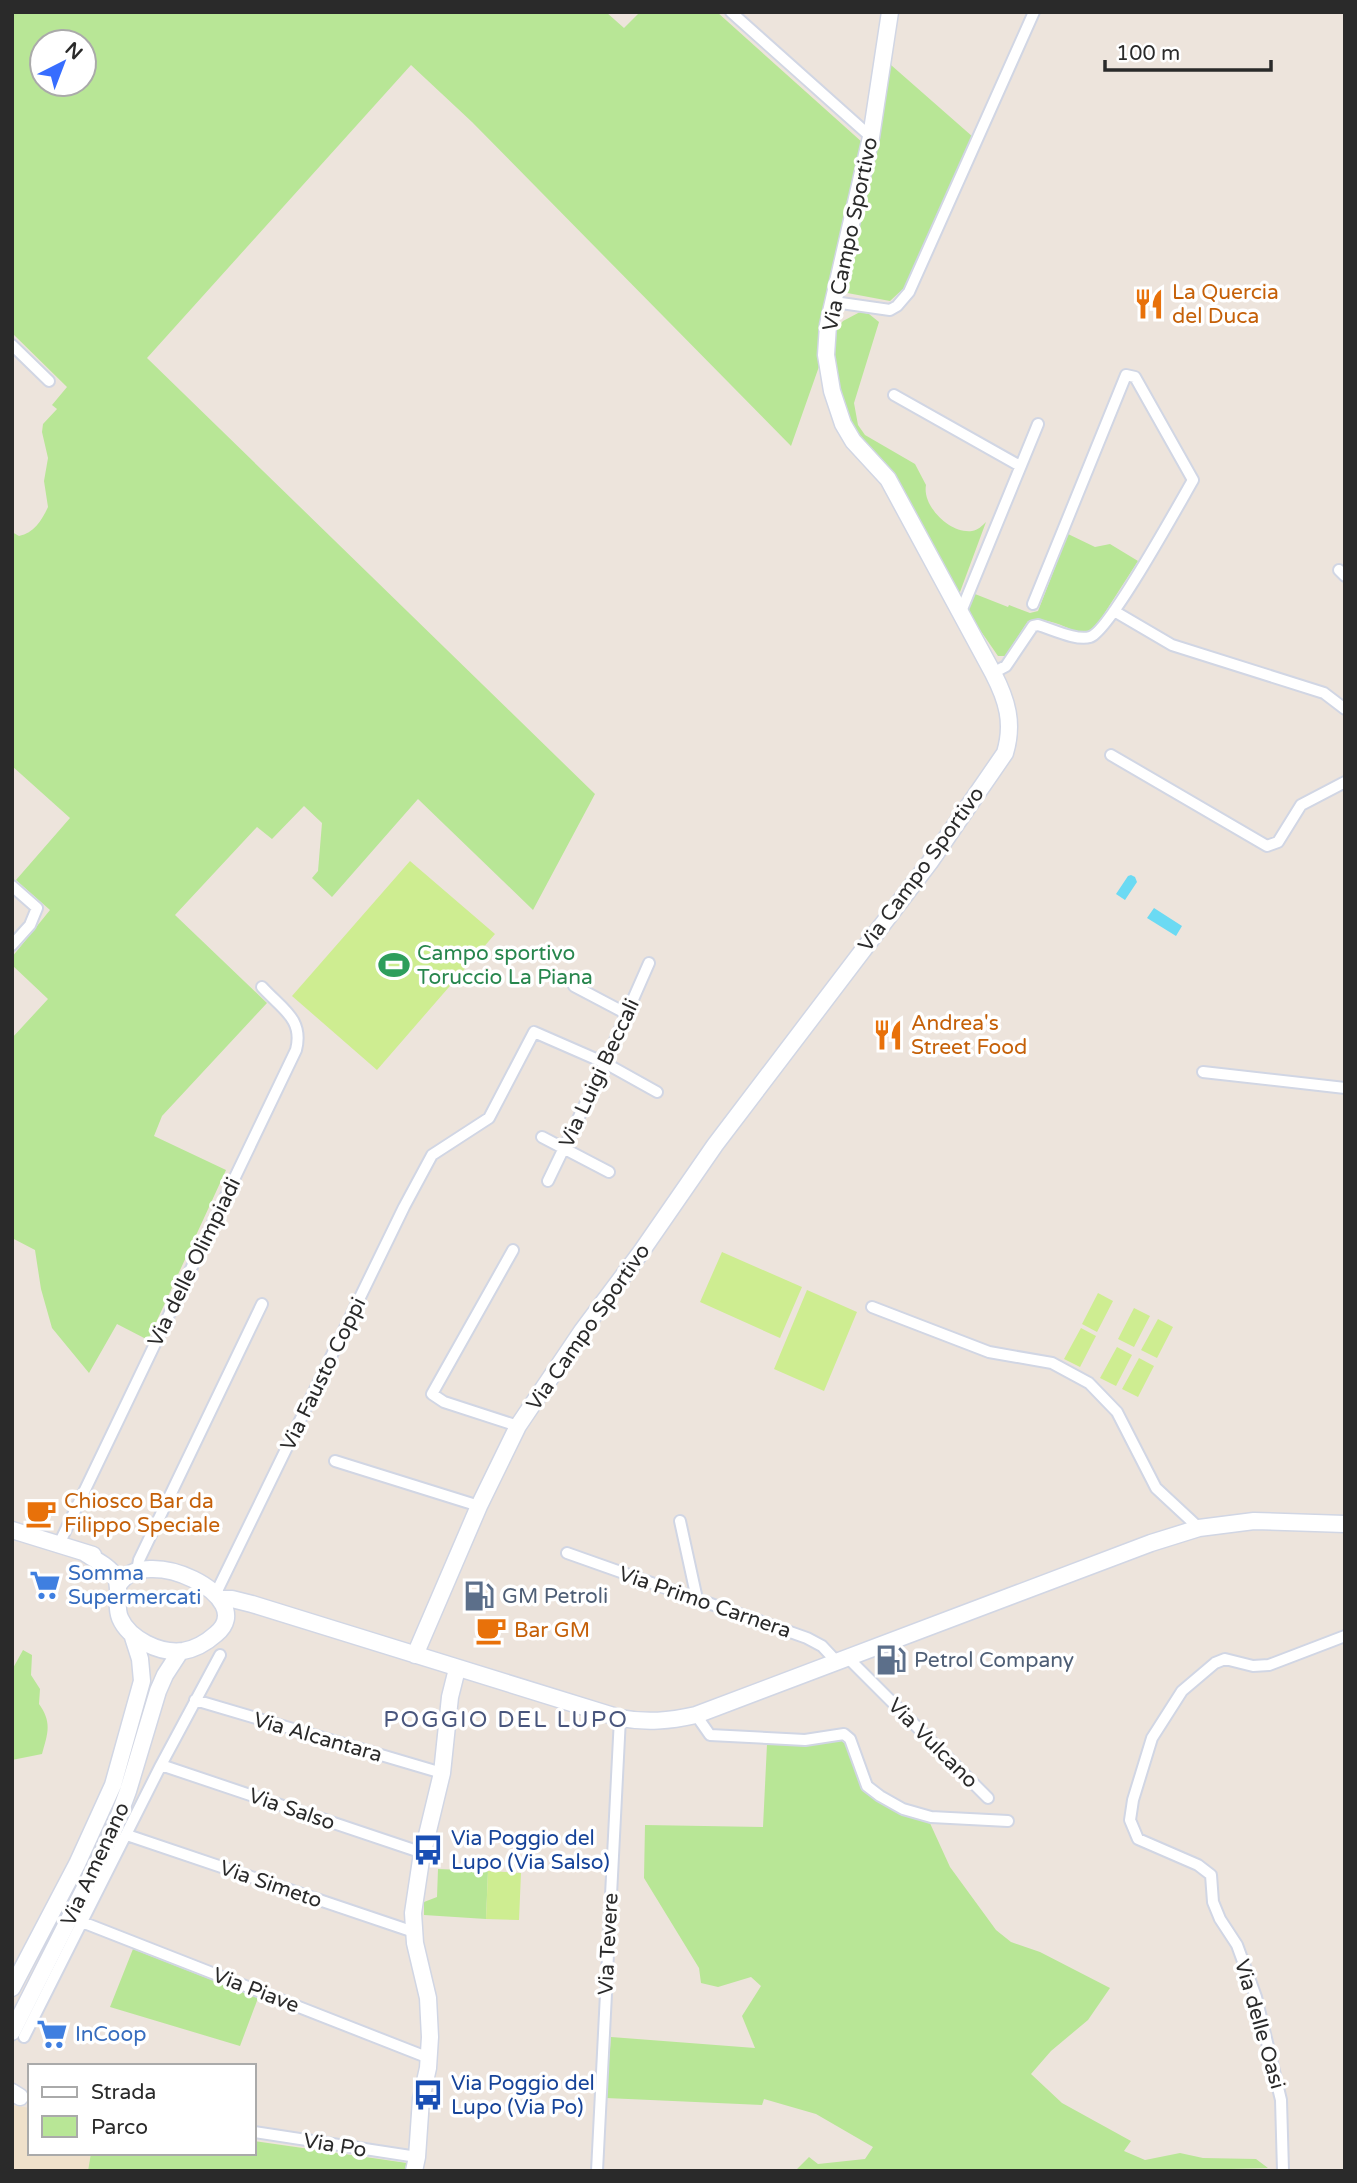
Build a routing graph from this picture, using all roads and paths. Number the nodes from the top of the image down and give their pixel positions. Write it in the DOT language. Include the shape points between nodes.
graph roads {
  1 [pos="731,12"];
  2 [pos="890,12"];
  3 [pos="1034,12"];
  4 [pos="871,136"];
  5 [pos="834,302"];
  6 [pos="12,345"];
  7 [pos="49,381"];
  8 [pos="894,394"];
  9 [pos="1038,424"];
  10 [pos="1020,466"];
  11 [pos="1033,604"];
  12 [pos="1115,611"];
  13 [pos="960,614"];
  14 [pos="993,673"];
  15 [pos="1345,709"];
  16 [pos="1111,755"];
  17 [pos="1345,782"];
  18 [pos="12,886"];
  19 [pos="12,945"];
  20 [pos="649,963"];
  21 [pos="574,986"];
  22 [pos="262,988"];
  23 [pos="627,1014"];
  24 [pos="605,1063"];
  25 [pos="1203,1072"];
  26 [pos="1345,1088"];
  27 [pos="657,1092"];
  28 [pos="542,1138"];
  29 [pos="564,1149"];
  30 [pos="609,1172"];
  31 [pos="548,1181"];
  32 [pos="513,1250"];
  33 [pos="262,1304"];
  34 [pos="872,1307"];
  35 [pos="519,1426"];
  36 [pos="335,1461"];
  37 [pos="479,1506"];
  38 [pos="680,1521"];
  39 [pos="1345,1524"];
  40 [pos="1199,1528"];
  41 [pos="12,1530"];
  42 [pos="59,1544"];
  43 [pos="567,1553"];
  44 [pos="128,1577"];
  45 [pos="218,1596"];
  46 [pos="697,1599"];
  47 [pos="252,1604"];
  48 [pos="225,1620"];
  49 [pos="1345,1636"];
  50 [pos="133,1637"];
  51 [pos="180,1652"];
  52 [pos="220,1655"];
  53 [pos="415,1655"];
  54 [pos="843,1660"];
  55 [pos="457,1669"];
  56 [pos="195,1700"];
  57 [pos="696,1715"];
  58 [pos="620,1718"];
  59 [pos="161,1765"];
  60 [pos="442,1773"];
  61 [pos="988,1798"];
  62 [pos="1008,1821"];
  63 [pos="127,1835"];
  64 [pos="423,1853"];
  65 [pos="82,1922"];
  66 [pos="414,1932"];
  67 [pos="12,1988"];
  68 [pos="18,2034"];
  69 [pos="429,2058"];
  70 [pos="256,2132"];
  71 [pos="416,2164"];
  72 [pos="597,2171"];
  73 [pos="1283,2171"];
  1 -- 4 [label="street"];
  2 -- 4 [label="main road, Via Campo Sportivo"];
  3 -- 5 [label="street" via="909,292 890,310"];
  4 -- 5 [label="main road, Via Campo Sportivo"];
  5 -- 13 [label="main road, Via Campo Sportivo" via="826,355 843,424 853,442 888,479"];
  6 -- 7 [label="street"];
  8 -- 10 [label="street"];
  9 -- 10 [label="street"];
  10 -- 13 [label="street"];
  11 -- 12 [label="street" via="1126,375 1135,377 1193,480"];
  12 -- 14 [label="street" via="1092,637 1033,626 1006,666"];
  12 -- 15 [label="street" via="1172,645 1324,693"];
  13 -- 14 [label="main road, Via Campo Sportivo"];
  14 -- 35 [label="main road, Via Campo Sportivo" via="1005,695 1010,719 1005,753 930,862 715,1145"];
  16 -- 17 [label="street" via="1267,846 1278,842 1301,805"];
  18 -- 19 [label="street" via="37,908 30,925"];
  20 -- 23 [label="street, Via Luigi Beccali"];
  21 -- 23 [label="street"];
  22 -- 42 [label="street, Via delle Olimpiadi" via="297,1024 296,1050"];
  23 -- 24 [label="street, Via Luigi Beccali"];
  24 -- 27 [label="street"];
  24 -- 29 [label="street, Via Luigi Beccali"];
  24 -- 45 [label="street, Via Fausto Coppi" via="534,1032 489,1118 432,1156"];
  25 -- 26 [label="street"];
  28 -- 29 [label="street"];
  29 -- 30 [label="street"];
  29 -- 31 [label="street, Via Luigi Beccali"];
  32 -- 35 [label="street" via="432,1394"];
  33 -- 44 [label="street"];
  34 -- 40 [label="street" via="989,1352 1052,1363 1089,1383 1117,1412 1156,1488"];
  35 -- 37 [label="main road, Via Campo Sportivo"];
  36 -- 37 [label="street"];
  37 -- 53 [label="main road, Via Campo Sportivo"];
  38 -- 46 [label="street"];
  39 -- 40 [label="main road" via="1275,1520"];
  40 -- 54 [label="main road"];
  41 -- 42 [label="main road"];
  42 -- 44 [label="main road" via="85,1553 115,1577"];
  43 -- 46 [label="street, Via Primo Carnera"];
  44 -- 45 [label="main road" via="170,1572 205,1585"];
  44 -- 50 [label="main road" via="116,1604"];
  45 -- 47 [label="main road"];
  45 -- 48 [label="main road"];
  46 -- 54 [label="street, Via Primo Carnera" via="807,1638"];
  47 -- 48 [label="main road"];
  47 -- 53 [label="main road"];
  48 -- 51 [label="main road" via="211,1639"];
  49 -- 73 [label="street, Via delle Oasi" via="1269,1665 1225,1659 1215,1663 1182,1690 1152,1738 1131,1810 1138,1839 1198,1865 1210,1875 1213,1902 1237,1945 1256,1997 1281,2100"];
  50 -- 51 [label="main road"];
  50 -- 67 [label="main road, Via Amenano" via="142,1681 113,1785"];
  51 -- 68 [label="main road, Via Amenano" via="158,1691 113,1834"];
  52 -- 56 [label="street"];
  53 -- 55 [label="main road"];
  54 -- 57 [label="main road"];
  54 -- 61 [label="street, Via Vulcano"];
  55 -- 58 [label="main road"];
  55 -- 60 [label="main road"];
  56 -- 59 [label="street"];
  56 -- 60 [label="street, Via Alcantara"];
  57 -- 58 [label="main road" via="667,1721"];
  57 -- 62 [label="street" via="710,1735 805,1740 844,1734 867,1786 903,1809 931,1817"];
  58 -- 72 [label="street, Via Tevere"];
  59 -- 63 [label="street"];
  59 -- 64 [label="street, Via Salso"];
  60 -- 64 [label="main road"];
  63 -- 65 [label="street"];
  63 -- 66 [label="street, Via Simeto"];
  64 -- 66 [label="main road"];
  65 -- 68 [label="street"];
  65 -- 69 [label="street, Via Piave"];
  66 -- 69 [label="main road" via="428,1998"];
  69 -- 71 [label="main road"];
  70 -- 71 [label="street, Via Po"];
}
